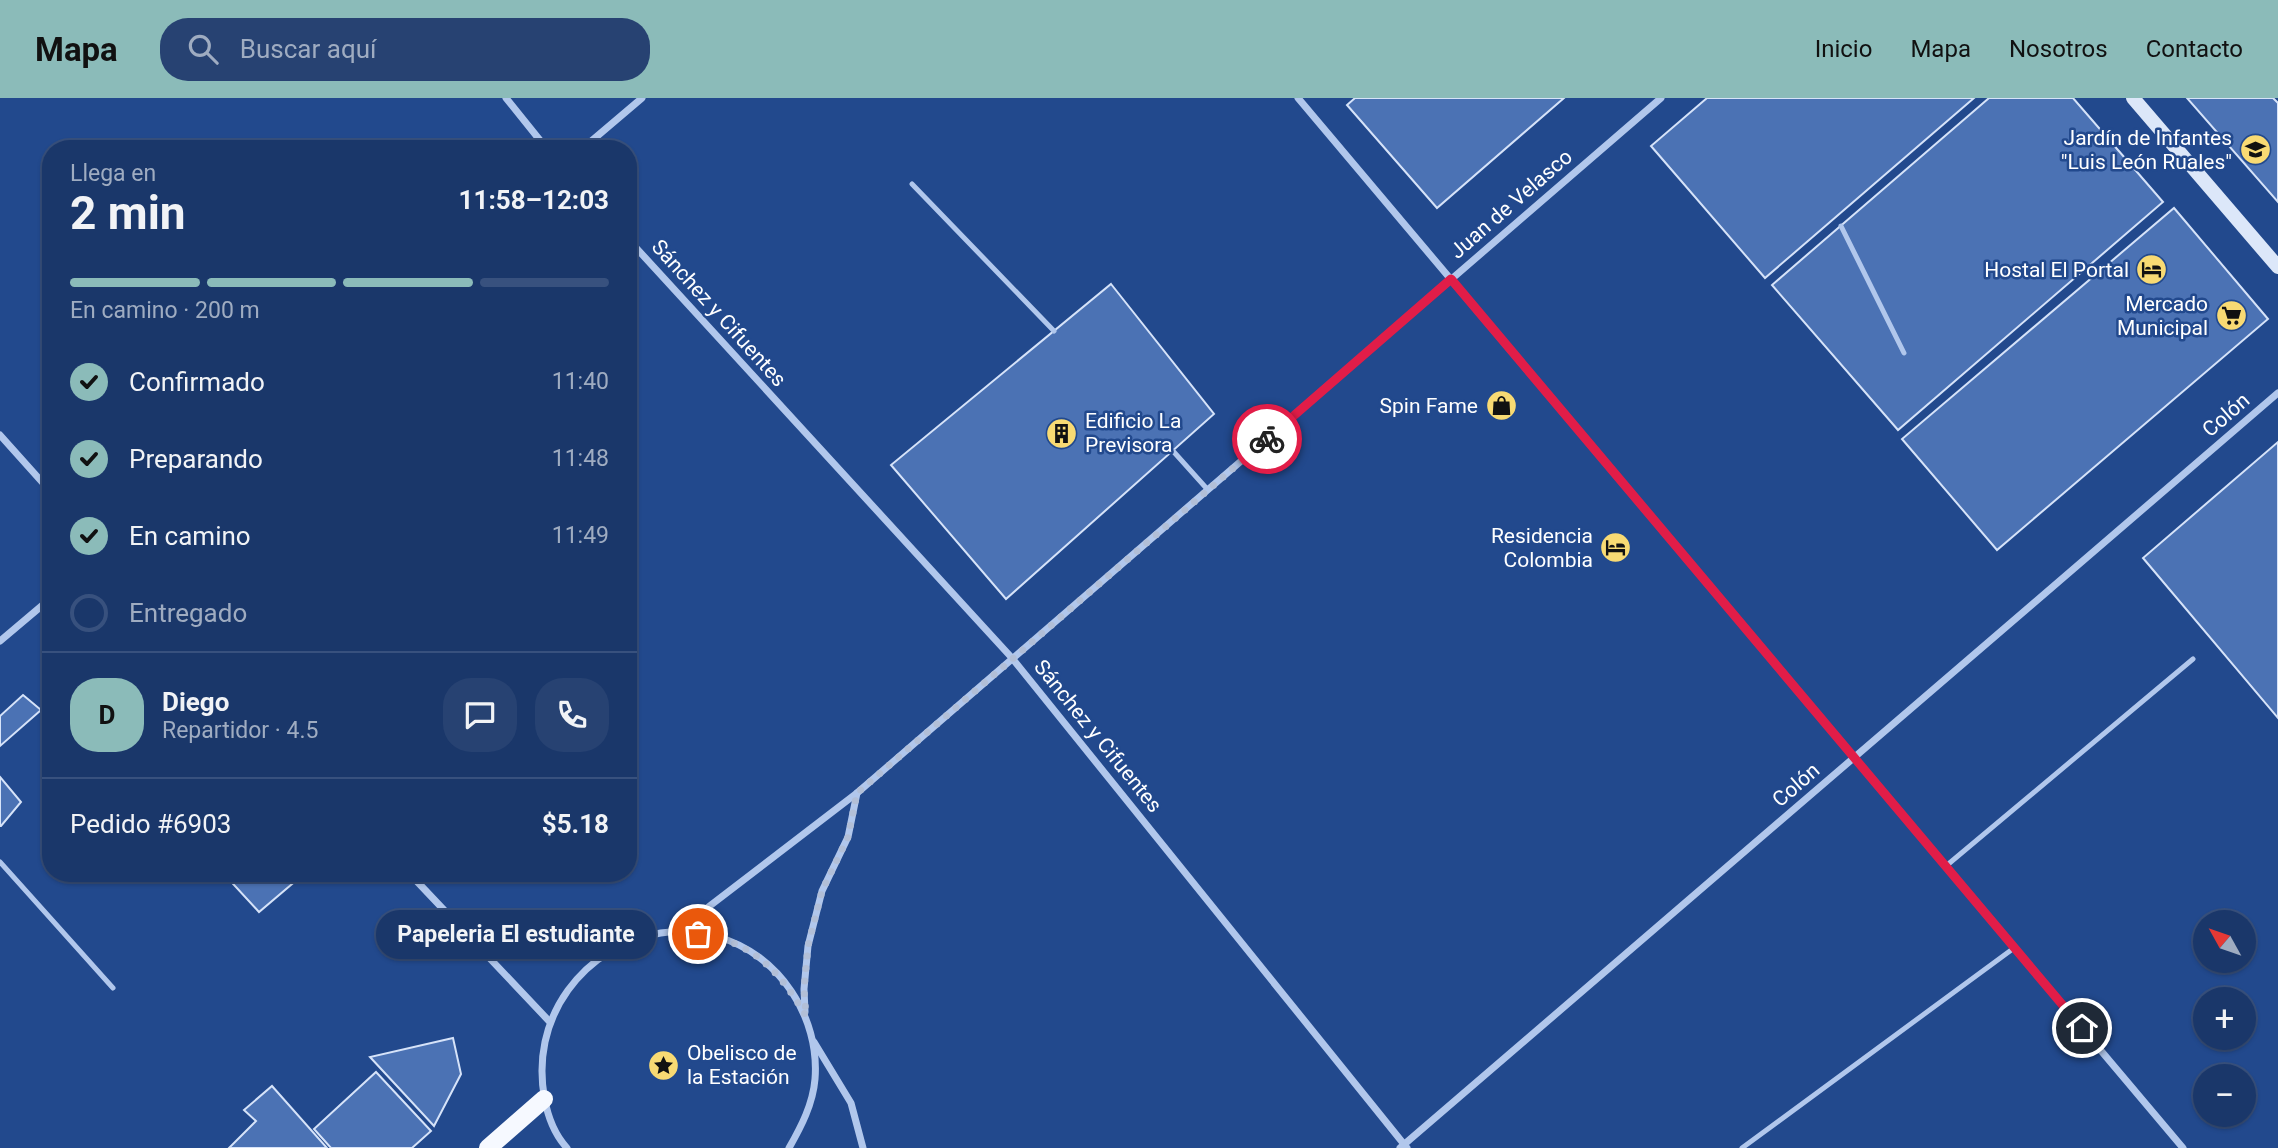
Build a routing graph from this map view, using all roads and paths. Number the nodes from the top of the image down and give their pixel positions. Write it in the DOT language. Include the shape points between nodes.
graph roads {
  1 [pos="506,98"];
  2 [pos="642,98"];
  3 [pos="1298,98"];
  4 [pos="1661,98"];
  5 [pos="2133,98"];
  6 [pos="540,140"];
  7 [pos="593,140"];
  8 [pos="912,184"];
  9 [pos="1841,226"];
  10 [pos="637,249"];
  11 [pos="2278,267"];
  12 [pos="1451,279"];
  13 [pos="1054,331"];
  14 [pos="1904,353"];
  15 [pos="2278,393"];
  16 [pos="0,435"];
  17 [pos="1173,451"];
  18 [pos="42,482"];
  19 [pos="1208,490"];
  20 [pos="42,606"];
  21 [pos="0,642"];
  22 [pos="1012,658"];
  23 [pos="2193,659"];
  24 [pos="1854,758"];
  25 [pos="857,793"];
  26 [pos="0,862"];
  27 [pos="1946,866"];
  28 [pos="418,882"];
  29 [pos="677,931"];
  30 [pos="2014,948"];
  31 [pos="113,988"];
  32 [pos="806,1016"];
  33 [pos="550,1021"];
  34 [pos="812,1038"];
  35 [pos="544,1099"];
  36 [pos="1404,1147"];
  37 [pos="488,1148"];
  38 [pos="566,1148"];
  39 [pos="789,1148"];
  40 [pos="863,1148"];
  41 [pos="1742,1148"];
  42 [pos="2183,1148"];
  1 -- 6 [label="street"];
  2 -- 7 [label="street"];
  3 -- 12 [label="street"];
  4 -- 12 [label="street, Juan de Velasco"];
  5 -- 11 [label="street"];
  8 -- 13 [label="lane"];
  9 -- 14 [label="lane"];
  10 -- 22 [label="street, Sánchez y Cifuentes"];
  12 -- 19 [label="street, Juan de Velasco"];
  12 -- 24 [label="street"];
  15 -- 24 [label="street, Colón"];
  16 -- 18 [label="street"];
  17 -- 19 [label="lane"];
  19 -- 22 [label="street, Juan de Velasco"];
  20 -- 21 [label="street"];
  22 -- 25 [label="street, Juan de Velasco"];
  22 -- 36 [label="street, Sánchez y Cifuentes"];
  23 -- 27 [label="lane"];
  24 -- 27 [label="street"];
  24 -- 36 [label="street, Colón"];
  25 -- 29 [label="street, Juan de Velasco"];
  25 -- 32 [label="street" via="848,837 822,891 808,946"];
  26 -- 31 [label="lane"];
  27 -- 30 [label="street"];
  28 -- 33 [label="street"];
  29 -- 32 [label="street" via="718,936 755,953 785,981"];
  29 -- 33 [label="street" via="636,938 600,956 569,985"];
  30 -- 41 [label="lane"];
  30 -- 42 [label="street"];
  32 -- 34 [label="street"];
  33 -- 35 [label="street" via="541,1060"];
  34 -- 39 [label="street" via="815,1080 805,1121"];
  34 -- 40 [label="street" via="851,1103"];
  35 -- 37 [label="main road"];
  35 -- 38 [label="street"];
}
